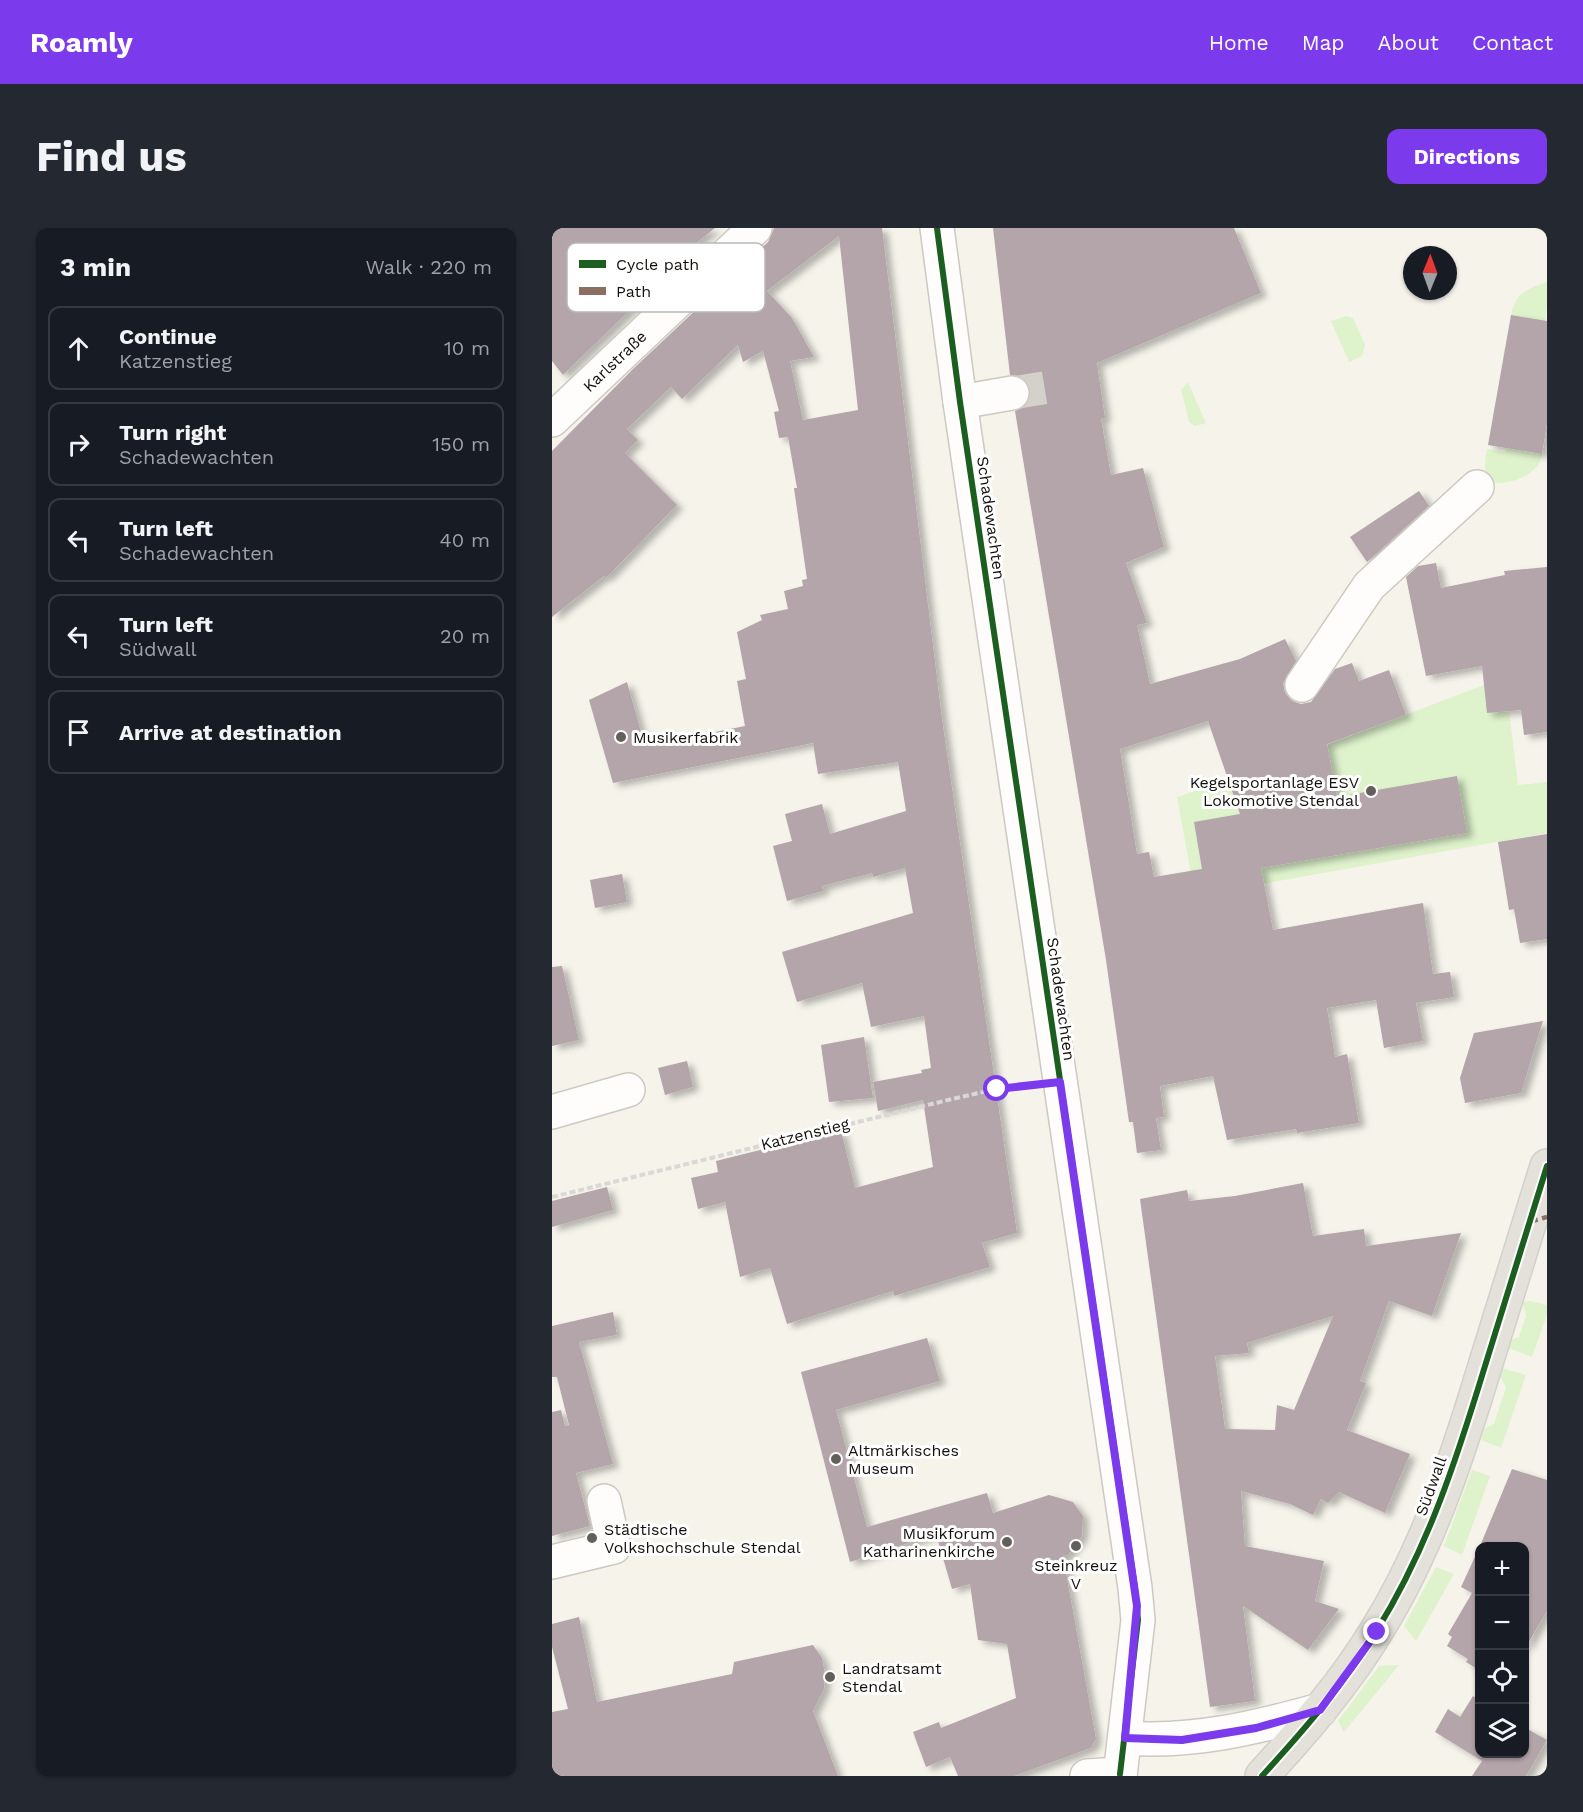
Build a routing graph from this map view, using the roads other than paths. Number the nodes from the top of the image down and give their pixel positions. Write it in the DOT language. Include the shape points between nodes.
graph roads {
  1 [pos="754,228"];
  2 [pos="937,228"];
  3 [pos="738,243"];
  4 [pos="666,312"];
  5 [pos="1012,393"];
  6 [pos="960,402"];
  7 [pos="552,420"];
  8 [pos="1477,487"];
  9 [pos="1302,685"];
  10 [pos="628,1090"];
  11 [pos="552,1112"];
  12 [pos="1547,1166"];
  13 [pos="1538,1219"];
  14 [pos="604,1501"];
  15 [pos="552,1562"];
  16 [pos="1320,1710"];
  17 [pos="1125,1738"];
  18 [pos="1120,1775"];
  19 [pos="1087,1776"];
  20 [pos="1262,1776"];
  1 -- 3 [label="street, Karlstraße"];
  2 -- 6 [label="street, Schadewachten"];
  4 -- 7 [label="street, Karlstraße"];
  5 -- 6 [label="street"];
  6 -- 17 [label="street, Schadewachten" via="1137,1606"];
  8 -- 9 [label="street" via="1369,586"];
  10 -- 11 [label="street"];
  12 -- 13 [label="main road, Südwall"];
  13 -- 16 [label="main road, Südwall" via="1424,1541 1377,1632"];
  14 -- 15 [label="street" via="614,1547"];
  16 -- 17 [label="street" via="1256,1728 1182,1740"];
  16 -- 20 [label="main road, Südwall"];
  17 -- 18 [label="street, Schadewachten"];
  18 -- 19 [label="street"];
}
